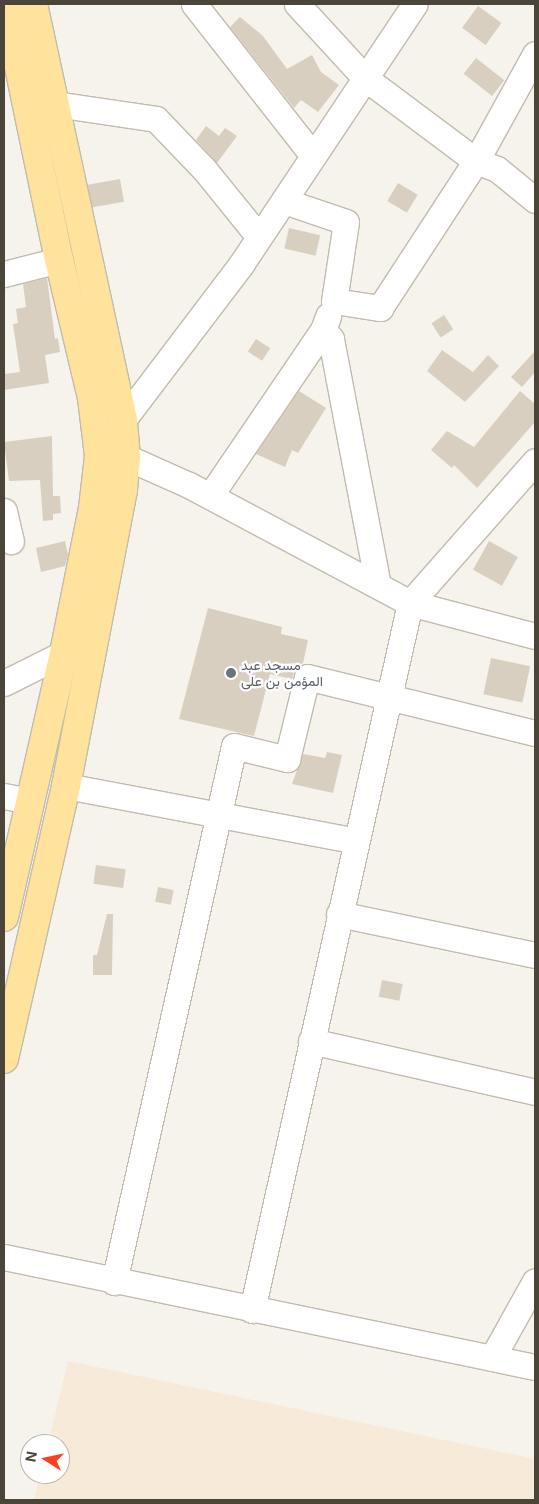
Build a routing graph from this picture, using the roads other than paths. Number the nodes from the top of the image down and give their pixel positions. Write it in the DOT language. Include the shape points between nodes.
graph roads {
  1 [pos="6,4"];
  2 [pos="33,4"];
  3 [pos="194,4"];
  4 [pos="297,4"];
  5 [pos="415,4"];
  6 [pos="535,54"];
  7 [pos="13,78"];
  8 [pos="366,78"];
  9 [pos="55,104"];
  10 [pos="313,156"];
  11 [pos="476,161"];
  12 [pos="535,200"];
  13 [pos="284,201"];
  14 [pos="535,217"];
  15 [pos="259,237"];
  16 [pos="59,260"];
  17 [pos="4,274"];
  18 [pos="334,301"];
  19 [pos="322,330"];
  20 [pos="123,420"];
  21 [pos="126,457"];
  22 [pos="535,461"];
  23 [pos="210,496"];
  24 [pos="4,511"];
  25 [pos="12,541"];
  26 [pos="378,586"];
  27 [pos="410,603"];
  28 [pos="535,636"];
  29 [pos="64,653"];
  30 [pos="4,683"];
  31 [pos="389,698"];
  32 [pos="535,733"];
  33 [pos="66,786"];
  34 [pos="4,796"];
  35 [pos="30,801"];
  36 [pos="220,813"];
  37 [pos="356,841"];
  38 [pos="339,914"];
  39 [pos="4,917"];
  40 [pos="535,955"];
  41 [pos="311,1041"];
  42 [pos="4,1059"];
  43 [pos="535,1092"];
  44 [pos="4,1257"];
  45 [pos="535,1281"];
  46 [pos="114,1282"];
  47 [pos="252,1310"];
  48 [pos="492,1358"];
  49 [pos="535,1367"];
  1 -- 7 [label="main road"];
  2 -- 9 [label="main road"];
  3 -- 10 [label="street"];
  4 -- 8 [label="street"];
  5 -- 8 [label="street"];
  6 -- 11 [label="street"];
  7 -- 16 [label="main road"];
  8 -- 10 [label="street"];
  8 -- 11 [label="street"];
  9 -- 15 [label="street" via="156,120 204,169"];
  9 -- 20 [label="main road"];
  10 -- 13 [label="street"];
  11 -- 12 [label="street" via="496,169"];
  11 -- 14 [label="street" via="489,181"];
  11 -- 18 [label="street" via="380,308"];
  13 -- 15 [label="street"];
  13 -- 18 [label="street" via="346,222"];
  15 -- 20 [label="street"];
  16 -- 17 [label="street"];
  16 -- 29 [label="main road" via="92,398 98,456 93,508"];
  18 -- 19 [label="street"];
  19 -- 23 [label="street"];
  19 -- 26 [label="street" via="331,339"];
  20 -- 21 [label="main road"];
  21 -- 23 [label="street"];
  21 -- 33 [label="main road" via="123,490"];
  22 -- 27 [label="street"];
  23 -- 26 [label="street"];
  24 -- 25 [label="street"];
  26 -- 27 [label="street"];
  27 -- 28 [label="street"];
  27 -- 31 [label="street"];
  29 -- 30 [label="street"];
  29 -- 35 [label="main road"];
  31 -- 32 [label="street"];
  31 -- 36 [label="street" via="307,677 287,759 234,746"];
  31 -- 37 [label="street"];
  33 -- 36 [label="street"];
  33 -- 42 [label="main road"];
  34 -- 35 [label="street"];
  35 -- 39 [label="main road"];
  36 -- 37 [label="street"];
  36 -- 46 [label="street"];
  37 -- 38 [label="street"];
  38 -- 40 [label="street"];
  38 -- 41 [label="street"];
  41 -- 43 [label="street"];
  41 -- 47 [label="street"];
  44 -- 46 [label="street"];
  45 -- 48 [label="street"];
  46 -- 47 [label="street"];
  47 -- 48 [label="street"];
  48 -- 49 [label="street"];
}
